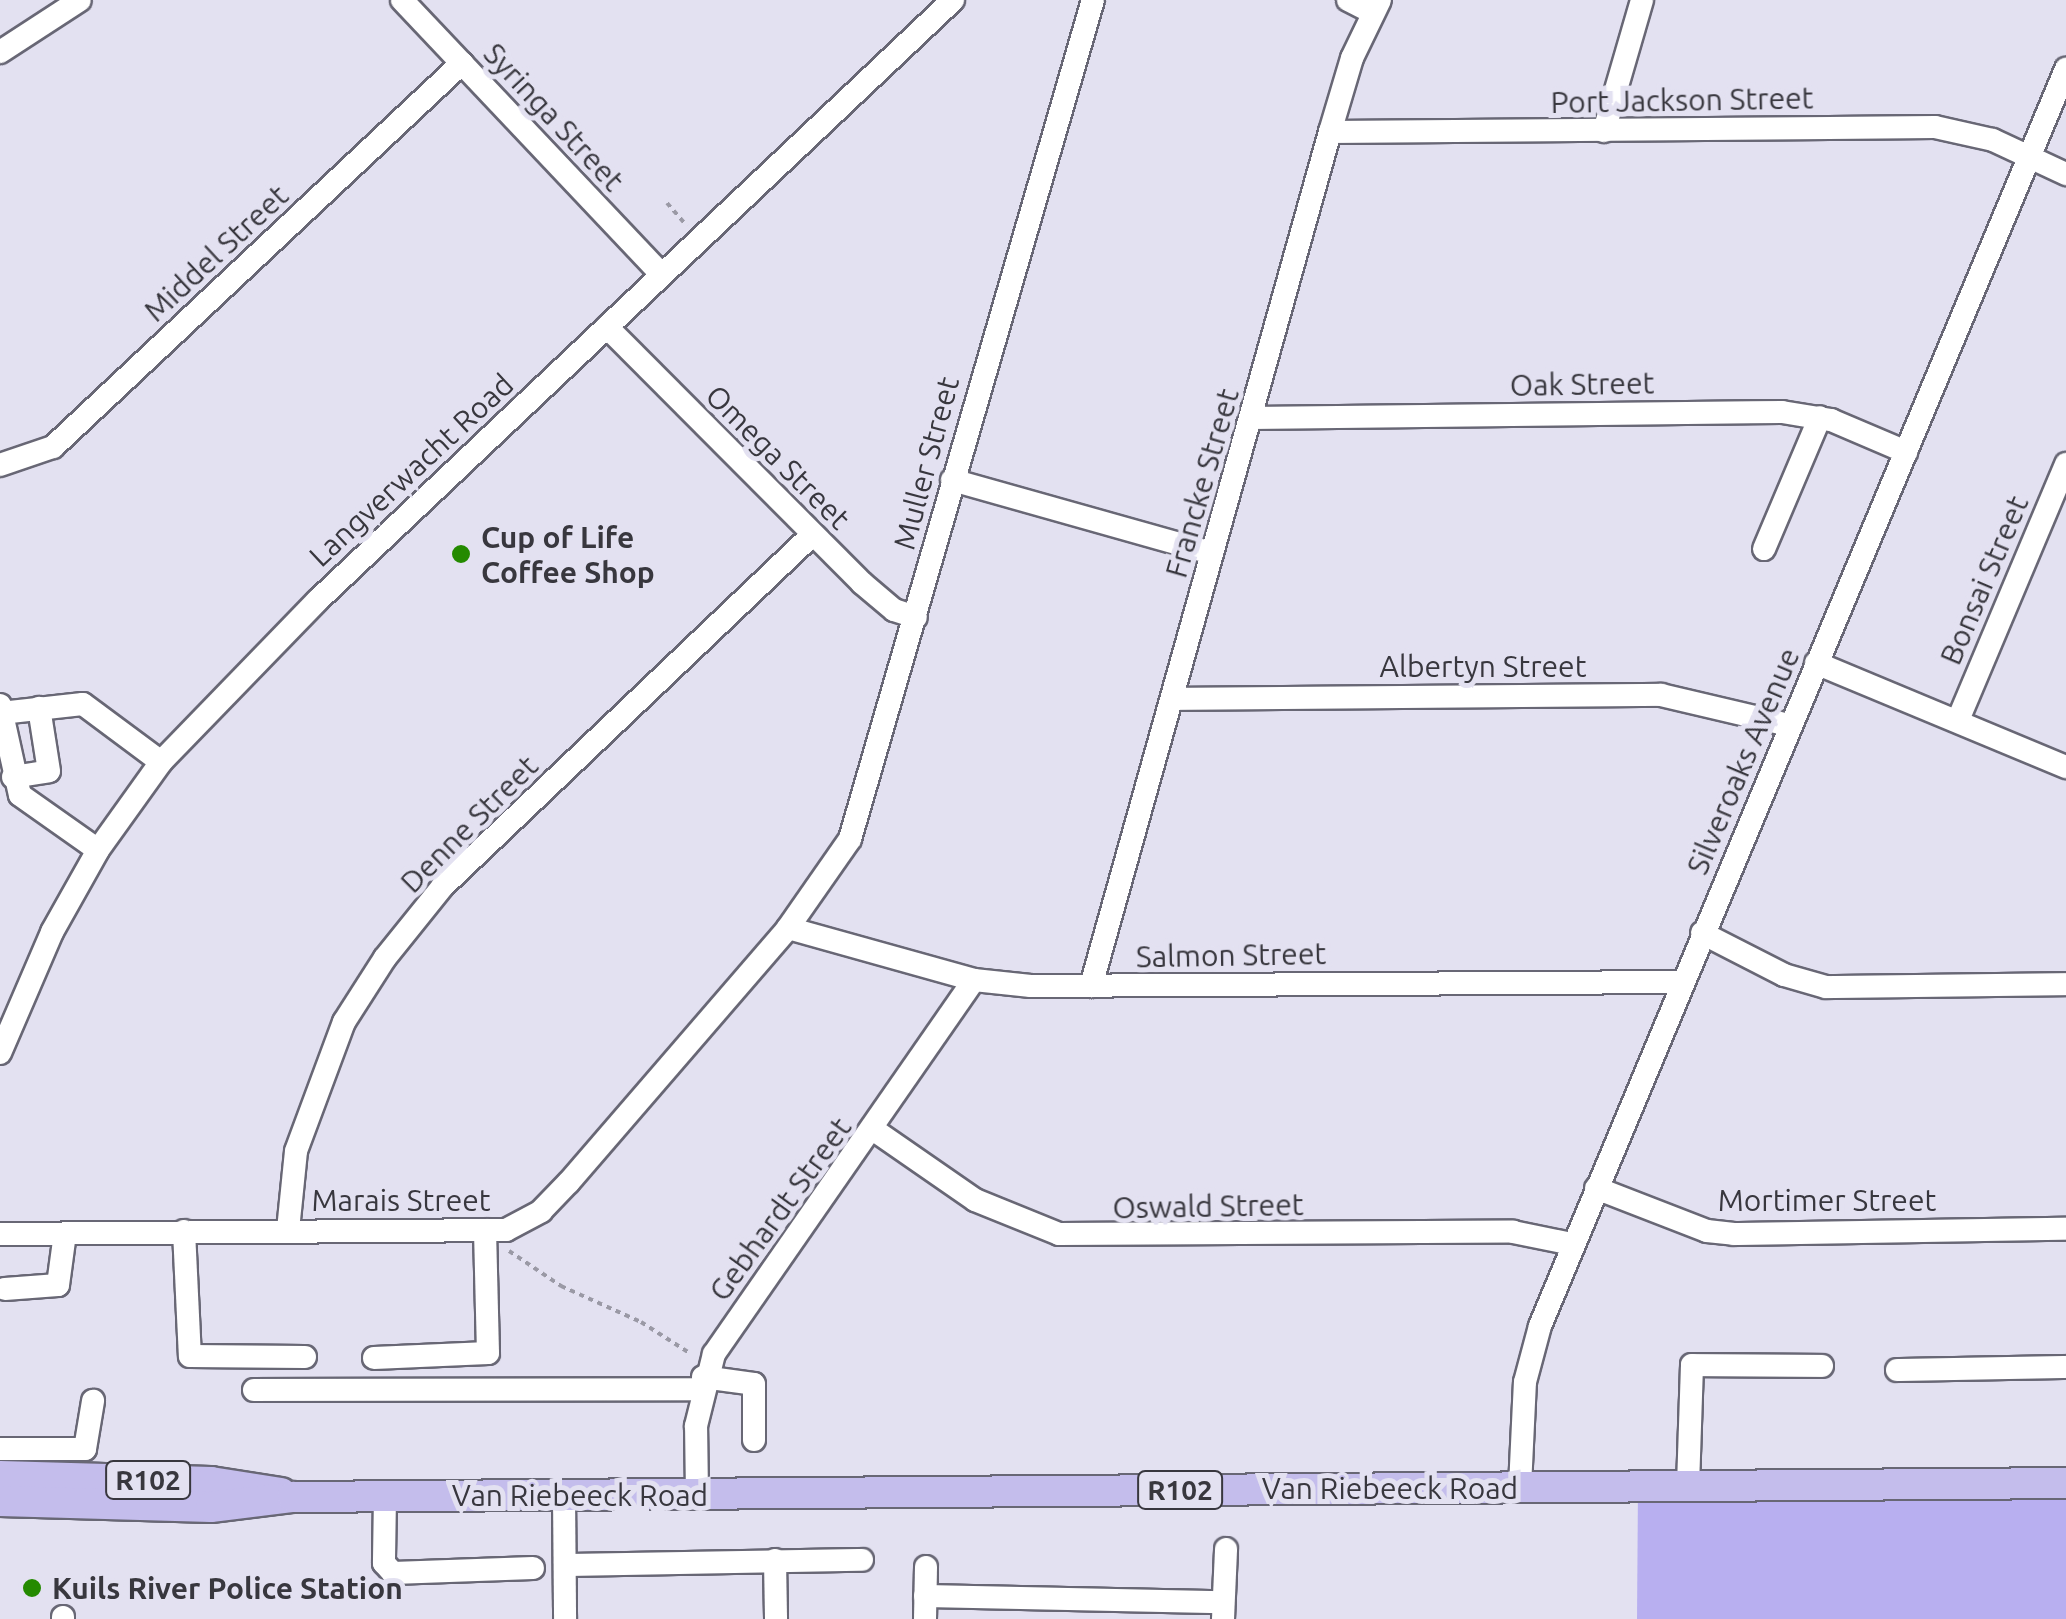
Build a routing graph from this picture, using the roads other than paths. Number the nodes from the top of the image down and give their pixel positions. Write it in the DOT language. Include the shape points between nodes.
graph roads {
  1 [pos="402,0"];
  2 [pos="953,0"];
  3 [pos="1093,0"];
  4 [pos="1348,0"];
  5 [pos="1642,0"];
  6 [pos="64,4"];
  7 [pos="1376,6"];
  8 [pos="0,52"];
  9 [pos="462,63"];
  10 [pos="2066,69"];
  11 [pos="1604,131"];
  12 [pos="1330,132"];
  13 [pos="2029,158"];
  14 [pos="2066,174"];
  15 [pos="662,275"];
  16 [pos="607,327"];
  17 [pos="1820,417"];
  18 [pos="1251,418"];
  19 [pos="1906,452"];
  20 [pos="2066,464"];
  21 [pos="0,465"];
  22 [pos="952,480"];
  23 [pos="812,535"];
  24 [pos="1764,549"];
  25 [pos="1212,553"];
  26 [pos="916,617"];
  27 [pos="1816,663"];
  28 [pos="1174,698"];
  29 [pos="0,705"];
  30 [pos="40,708"];
  31 [pos="1,714"];
  32 [pos="1958,720"];
  33 [pos="1789,726"];
  34 [pos="162,762"];
  35 [pos="2066,766"];
  36 [pos="13,777"];
  37 [pos="98,850"];
  38 [pos="788,928"];
  39 [pos="1702,933"];
  40 [pos="974,980"];
  41 [pos="1683,982"];
  42 [pos="2066,984"];
  43 [pos="1091,986"];
  44 [pos="0,1053"];
  45 [pos="874,1130"];
  46 [pos="1596,1188"];
  47 [pos="2066,1229"];
  48 [pos="288,1230"];
  49 [pos="184,1232"];
  50 [pos="65,1233"];
  51 [pos="0,1234"];
  52 [pos="493,1238"];
  53 [pos="1572,1244"];
  54 [pos="5,1288"];
  55 [pos="305,1357"];
  56 [pos="374,1358"];
  57 [pos="1822,1366"];
  58 [pos="2066,1367"];
  59 [pos="1897,1370"];
  60 [pos="700,1374"];
  61 [pos="254,1390"];
  62 [pos="93,1401"];
  63 [pos="754,1440"];
  64 [pos="0,1449"];
  65 [pos="0,1476"];
  66 [pos="2066,1482"];
  67 [pos="1688,1486"];
  68 [pos="1520,1487"];
  69 [pos="697,1494"];
  70 [pos="564,1495"];
  71 [pos="385,1496"];
  72 [pos="294,1497"];
  73 [pos="0,1501"];
  74 [pos="1226,1549"];
  75 [pos="775,1560"];
  76 [pos="862,1560"];
  77 [pos="565,1565"];
  78 [pos="926,1567"];
  79 [pos="533,1568"];
  80 [pos="925,1608"];
  81 [pos="1223,1610"];
  82 [pos="565,1619"];
  83 [pos="776,1619"];
  1 -- 9 [label="street, Syringa Street"];
  2 -- 15 [label="street, Langverwacht Road"];
  3 -- 22 [label="street, Muller Street"];
  4 -- 7 [label="street"];
  5 -- 11 [label="street"];
  6 -- 8 [label="street"];
  7 -- 12 [label="street, Francke Street"];
  9 -- 15 [label="street, Syringa Street"];
  9 -- 21 [label="street, Middel Street" via="53,447"];
  10 -- 13 [label="street, Silveroaks Avenue"];
  11 -- 12 [label="street, Port Jackson Street"];
  11 -- 13 [label="street, Port Jackson Street" via="1935,127 1962,130"];
  12 -- 18 [label="street, Francke Street"];
  13 -- 14 [label="street, Port Jackson Street"];
  13 -- 19 [label="street, Silveroaks Avenue"];
  15 -- 16 [label="street, Langverwacht Road"];
  16 -- 23 [label="street, Omega Street"];
  16 -- 34 [label="street, Langverwacht Road" via="317,601"];
  17 -- 18 [label="street, Oak Street"];
  17 -- 19 [label="street, Oak Street"];
  17 -- 24 [label="street"];
  18 -- 25 [label="street, Francke Street"];
  19 -- 27 [label="street, Silveroaks Avenue"];
  20 -- 32 [label="street, Bonsai Street"];
  22 -- 25 [label="street"];
  22 -- 26 [label="street, Muller Street"];
  23 -- 26 [label="street, Omega Street" via="894,610"];
  23 -- 48 [label="street, Denne Street" via="442,887 385,958 344,1022 296,1151"];
  25 -- 28 [label="street, Francke Street"];
  26 -- 38 [label="street, Muller Street" via="850,839"];
  27 -- 32 [label="street"];
  27 -- 33 [label="street, Silveroaks Avenue"];
  28 -- 33 [label="street, Albertyn Street" via="1661,695"];
  28 -- 43 [label="street, Francke Street"];
  29 -- 31 [label="street"];
  30 -- 31 [label="street"];
  30 -- 34 [label="street" via="83,704"];
  30 -- 36 [label="street" via="49,771"];
  31 -- 36 [label="street"];
  32 -- 35 [label="street"];
  33 -- 39 [label="street, Silveroaks Avenue"];
  34 -- 37 [label="street, Langverwacht Road"];
  36 -- 37 [label="street" via="34,811"];
  37 -- 44 [label="street, Langverwacht Road" via="52,932"];
  38 -- 40 [label="street, Salmon Street"];
  38 -- 52 [label="street, Marais Street" via="542,1211"];
  39 -- 41 [label="street, Silveroaks Avenue"];
  39 -- 42 [label="street" via="1826,987"];
  40 -- 43 [label="street, Salmon Street"];
  40 -- 45 [label="street, Gebhardt Street"];
  41 -- 43 [label="street, Salmon Street"];
  41 -- 46 [label="street, Silveroaks Avenue"];
  45 -- 53 [label="street, Oswald Street" via="975,1200 1059,1234 1513,1232"];
  45 -- 60 [label="street, Gebhardt Street"];
  46 -- 47 [label="street, Mortimer Street" via="1708,1231 1734,1234"];
  46 -- 53 [label="street, Silveroaks Avenue"];
  48 -- 49 [label="street, Marais Street"];
  48 -- 52 [label="street, Marais Street"];
  49 -- 50 [label="street, Marais Street"];
  49 -- 55 [label="street" via="190,1356"];
  50 -- 51 [label="street, Marais Street"];
  50 -- 54 [label="street" via="58,1286"];
  52 -- 56 [label="street" via="488,1353"];
  53 -- 68 [label="street, Silveroaks Avenue" via="1530,1356"];
  57 -- 67 [label="street" via="1692,1364"];
  58 -- 59 [label="street"];
  60 -- 61 [label="street"];
  60 -- 63 [label="street" via="754,1384"];
  60 -- 69 [label="street, Gebhardt Street"];
  62 -- 64 [label="street" via="85,1449"];
  65 -- 72 [label="main road, Van Riebeeck Road / R102" via="211,1482"];
  66 -- 67 [label="main road, Van Riebeeck Road / R102"];
  67 -- 68 [label="main road, Van Riebeeck Road / R102"];
  68 -- 69 [label="main road, Van Riebeeck Road / R102"];
  69 -- 70 [label="main road, Van Riebeeck Road / R102"];
  70 -- 71 [label="main road, Van Riebeeck Road / R102"];
  70 -- 77 [label="street"];
  71 -- 72 [label="main road, Van Riebeeck Road / R102"];
  71 -- 79 [label="street" via="384,1563 393,1573"];
  72 -- 73 [label="main road, Van Riebeeck Road / R102" via="211,1507"];
  74 -- 81 [label="street"];
  75 -- 76 [label="street"];
  75 -- 77 [label="street"];
  75 -- 83 [label="street"];
  77 -- 82 [label="street"];
  78 -- 80 [label="street"];
  80 -- 81 [label="street"];
}
